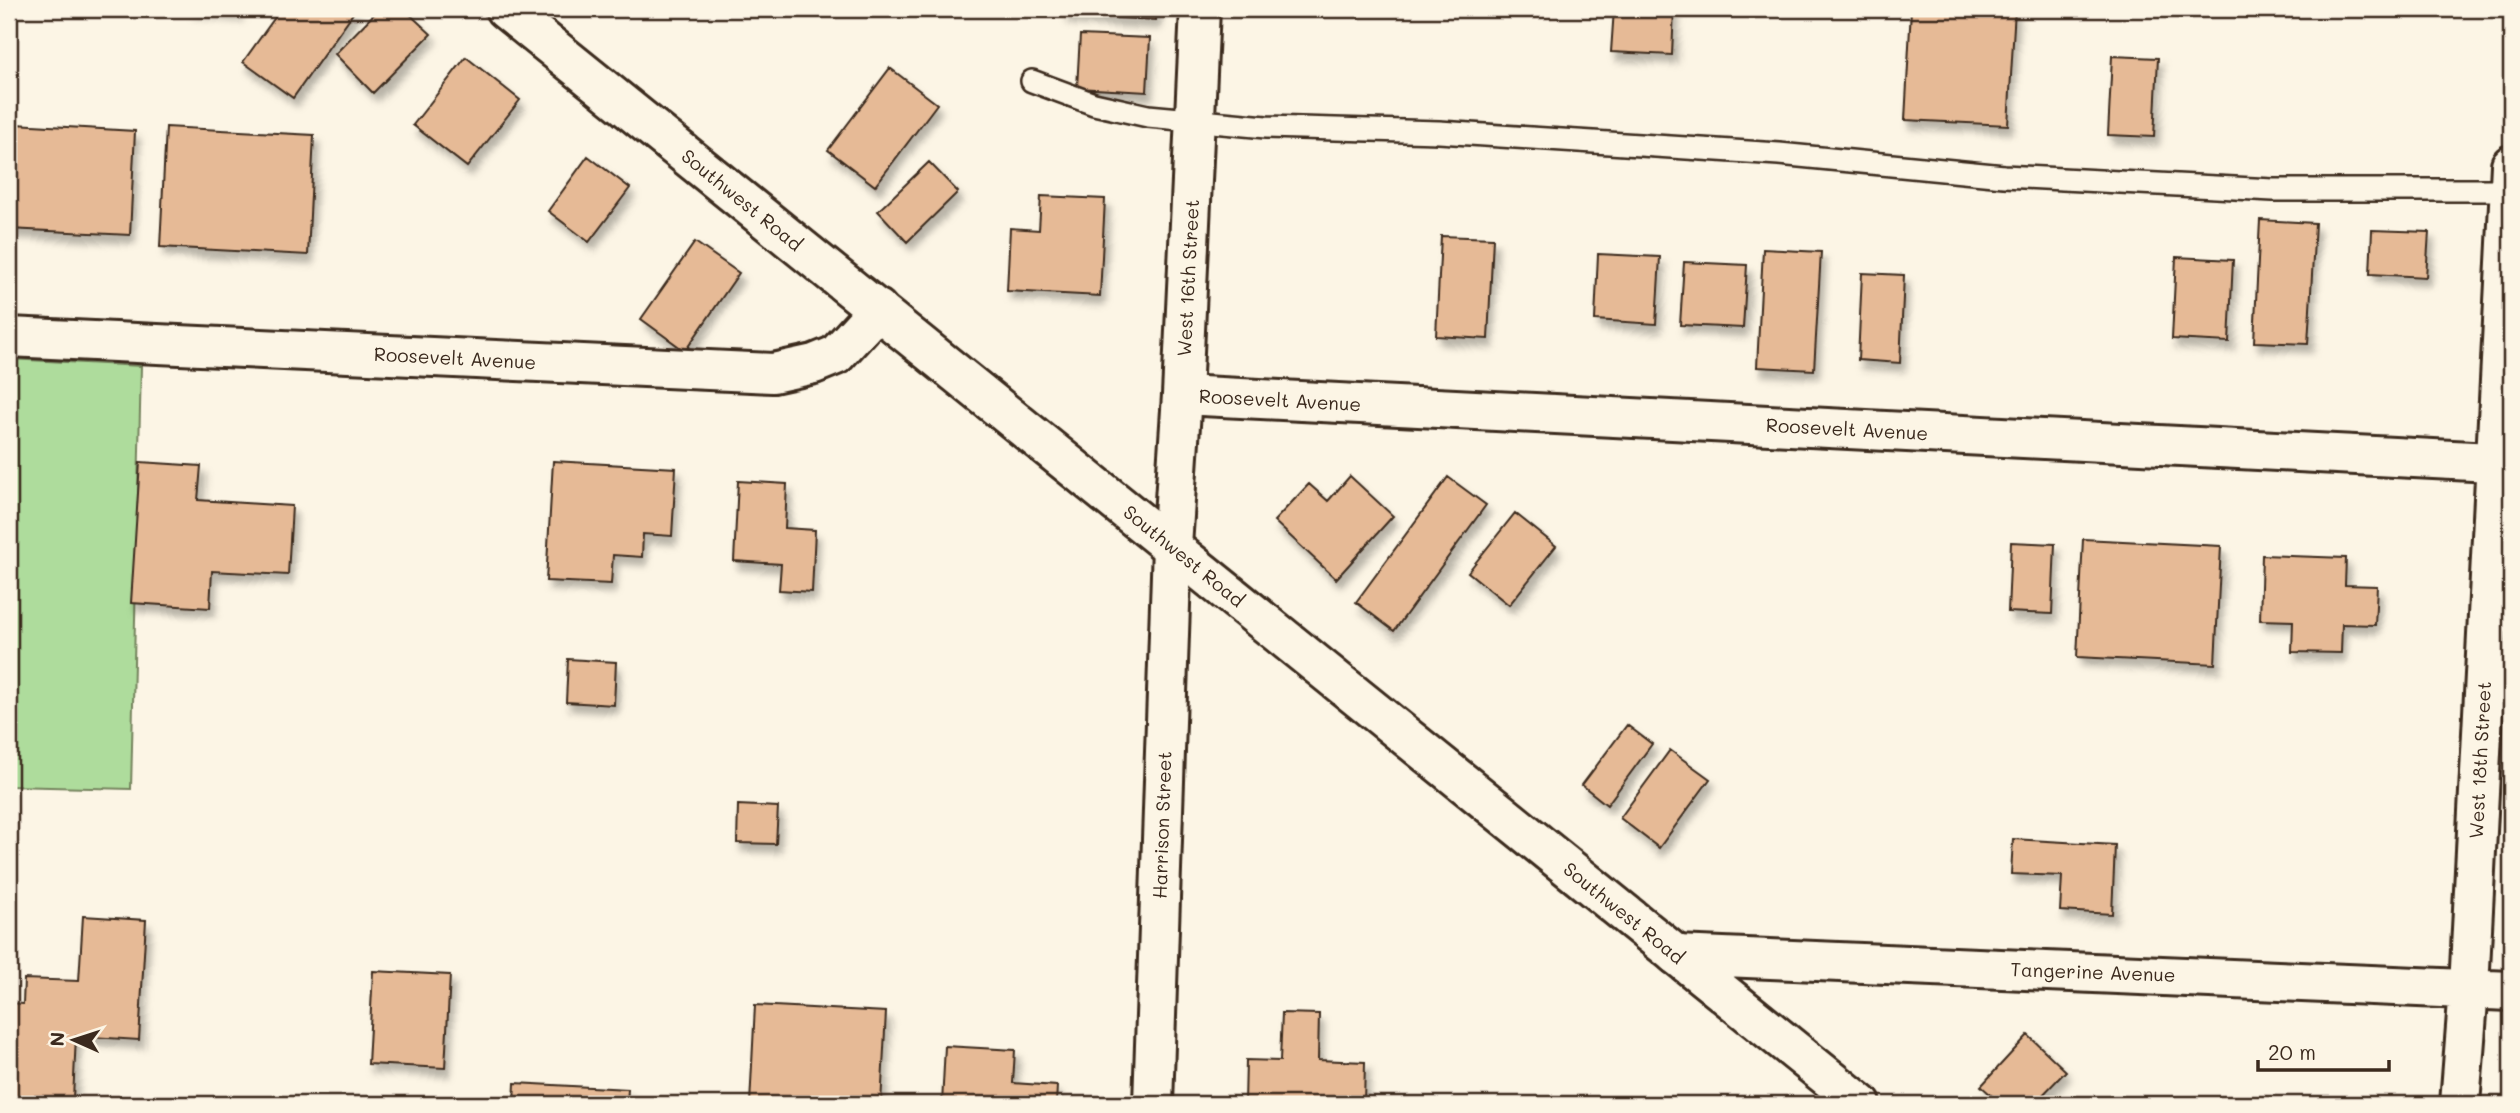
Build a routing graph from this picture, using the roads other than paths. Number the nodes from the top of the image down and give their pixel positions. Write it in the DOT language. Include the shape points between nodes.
graph roads {
  1 [pos="1200,9"];
  2 [pos="525,17"];
  3 [pos="1032,81"];
  4 [pos="1195,121"];
  5 [pos="2511,177"];
  6 [pos="878,309"];
  7 [pos="9,337"];
  8 [pos="1182,395"];
  9 [pos="2503,463"];
  10 [pos="1172,546"];
  11 [pos="1676,955"];
  12 [pos="2469,988"];
  13 [pos="2511,990"];
  14 [pos="1153,1104"];
  15 [pos="1861,1104"];
  16 [pos="2460,1104"];
  1 -- 4 [label="street, West 16th Street"];
  2 -- 6 [label="street, Southwest Road"];
  3 -- 4 [label="lane" via="1094,104"];
  4 -- 5 [label="lane" via="1439,132 1779,154 2004,176 2273,190"];
  4 -- 8 [label="street, West 16th Street"];
  5 -- 9 [label="street, West 18th Street"];
  6 -- 7 [label="street, Roosevelt Avenue" via="836,355 774,373"];
  6 -- 10 [label="street, Southwest Road"];
  8 -- 9 [label="street, Roosevelt Avenue"];
  8 -- 10 [label="street, West 16th Street"];
  9 -- 12 [label="street, West 18th Street"];
  10 -- 11 [label="street, Southwest Road"];
  10 -- 14 [label="street, Harrison Street"];
  11 -- 12 [label="street, Tangerine Avenue"];
  11 -- 15 [label="street, Southwest Road"];
  12 -- 13 [label="street, Tangerine Avenue"];
  12 -- 16 [label="street, West 18th Street"];
}
